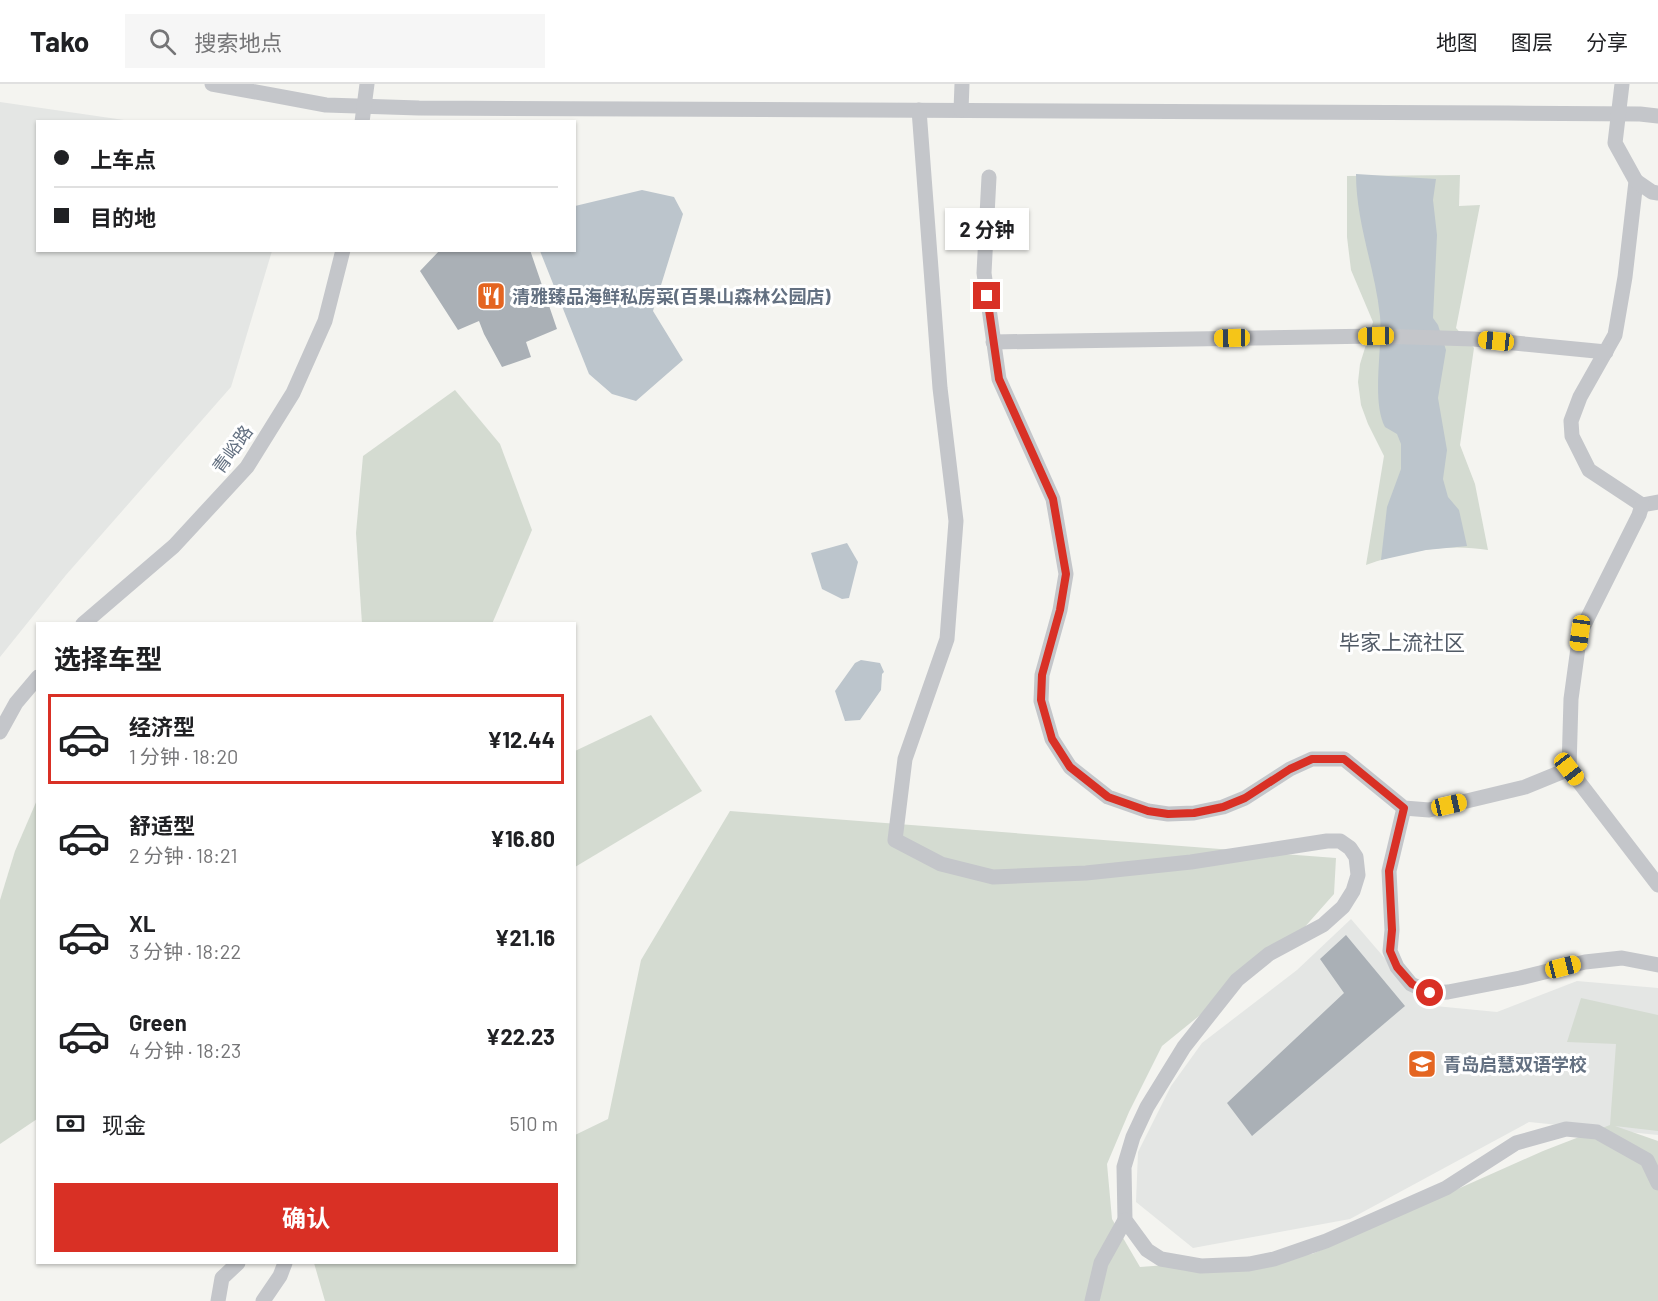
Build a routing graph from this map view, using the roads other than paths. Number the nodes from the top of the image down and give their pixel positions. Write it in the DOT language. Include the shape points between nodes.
graph roads {
  1 [pos="212,84"];
  2 [pos="367,84"];
  3 [pos="962,84"];
  4 [pos="1622,84"];
  5 [pos="919,110"];
  6 [pos="961,110"];
  7 [pos="363,114"];
  8 [pos="1618,114"];
  9 [pos="1658,116"];
  10 [pos="989,177"];
  11 [pos="1636,181"];
  12 [pos="1658,193"];
  13 [pos="342,252"];
  14 [pos="993,342"];
  15 [pos="1605,352"];
  16 [pos="1658,502"];
  17 [pos="1642,505"];
  18 [pos="85,622"];
  19 [pos="36,679"];
  20 [pos="0,732"];
  21 [pos="1569,769"];
  22 [pos="1404,808"];
  23 [pos="1658,885"];
  24 [pos="1658,965"];
  25 [pos="1658,1182"];
  26 [pos="1125,1220"];
  27 [pos="237,1264"];
  28 [pos="285,1264"];
  29 [pos="218,1301"];
  30 [pos="262,1301"];
  31 [pos="1092,1301"];
  1 -- 7 [label="street"];
  2 -- 7 [label="street"];
  3 -- 6 [label="street"];
  4 -- 8 [label="street"];
  5 -- 6 [label="street"];
  5 -- 7 [label="street"];
  5 -- 26 [label="street" via="940,388 956,521 947,639 905,759 895,840 941,864 993,877 1191,862 1327,841 1340,841 1356,857 1358,875 1343,907 1323,926 1269,954 1237,980 1184,1047 1133,1137 1124,1167"];
  6 -- 8 [label="street"];
  8 -- 9 [label="street"];
  8 -- 11 [label="street" via="1615,143"];
  10 -- 14 [label="street" via="984,273"];
  11 -- 12 [label="street"];
  11 -- 15 [label="street" via="1625,276 1614,335"];
  13 -- 18 [label="street, 青峪路" via="325,321 293,393 247,467 174,546"];
  14 -- 15 [label="street" via="1376,336 1474,339"];
  14 -- 22 [label="street" via="999,379 1053,499 1066,574 1042,675 1041,700 1052,739 1070,767 1108,797 1148,811 1186,814 1245,798 1312,759 1344,759"];
  15 -- 17 [label="street" via="1580,397 1571,421 1572,436 1589,470"];
  16 -- 17 [label="street"];
  17 -- 21 [label="street" via="1580,633 1571,699"];
  19 -- 20 [label="street" via="16,703"];
  21 -- 22 [label="street" via="1525,787 1429,810"];
  21 -- 23 [label="street"];
  22 -- 24 [label="street" via="1389,871 1390,951 1397,967 1412,984 1430,993 1449,992 1584,962 1622,958"];
  25 -- 26 [label="street" via="1647,1160 1597,1132 1566,1129 1516,1143 1446,1188 1326,1241 1274,1259 1201,1266 1161,1259 1147,1250"];
  26 -- 31 [label="street" via="1101,1263"];
  27 -- 29 [label="street" via="222,1278"];
  28 -- 30 [label="street"];
}
